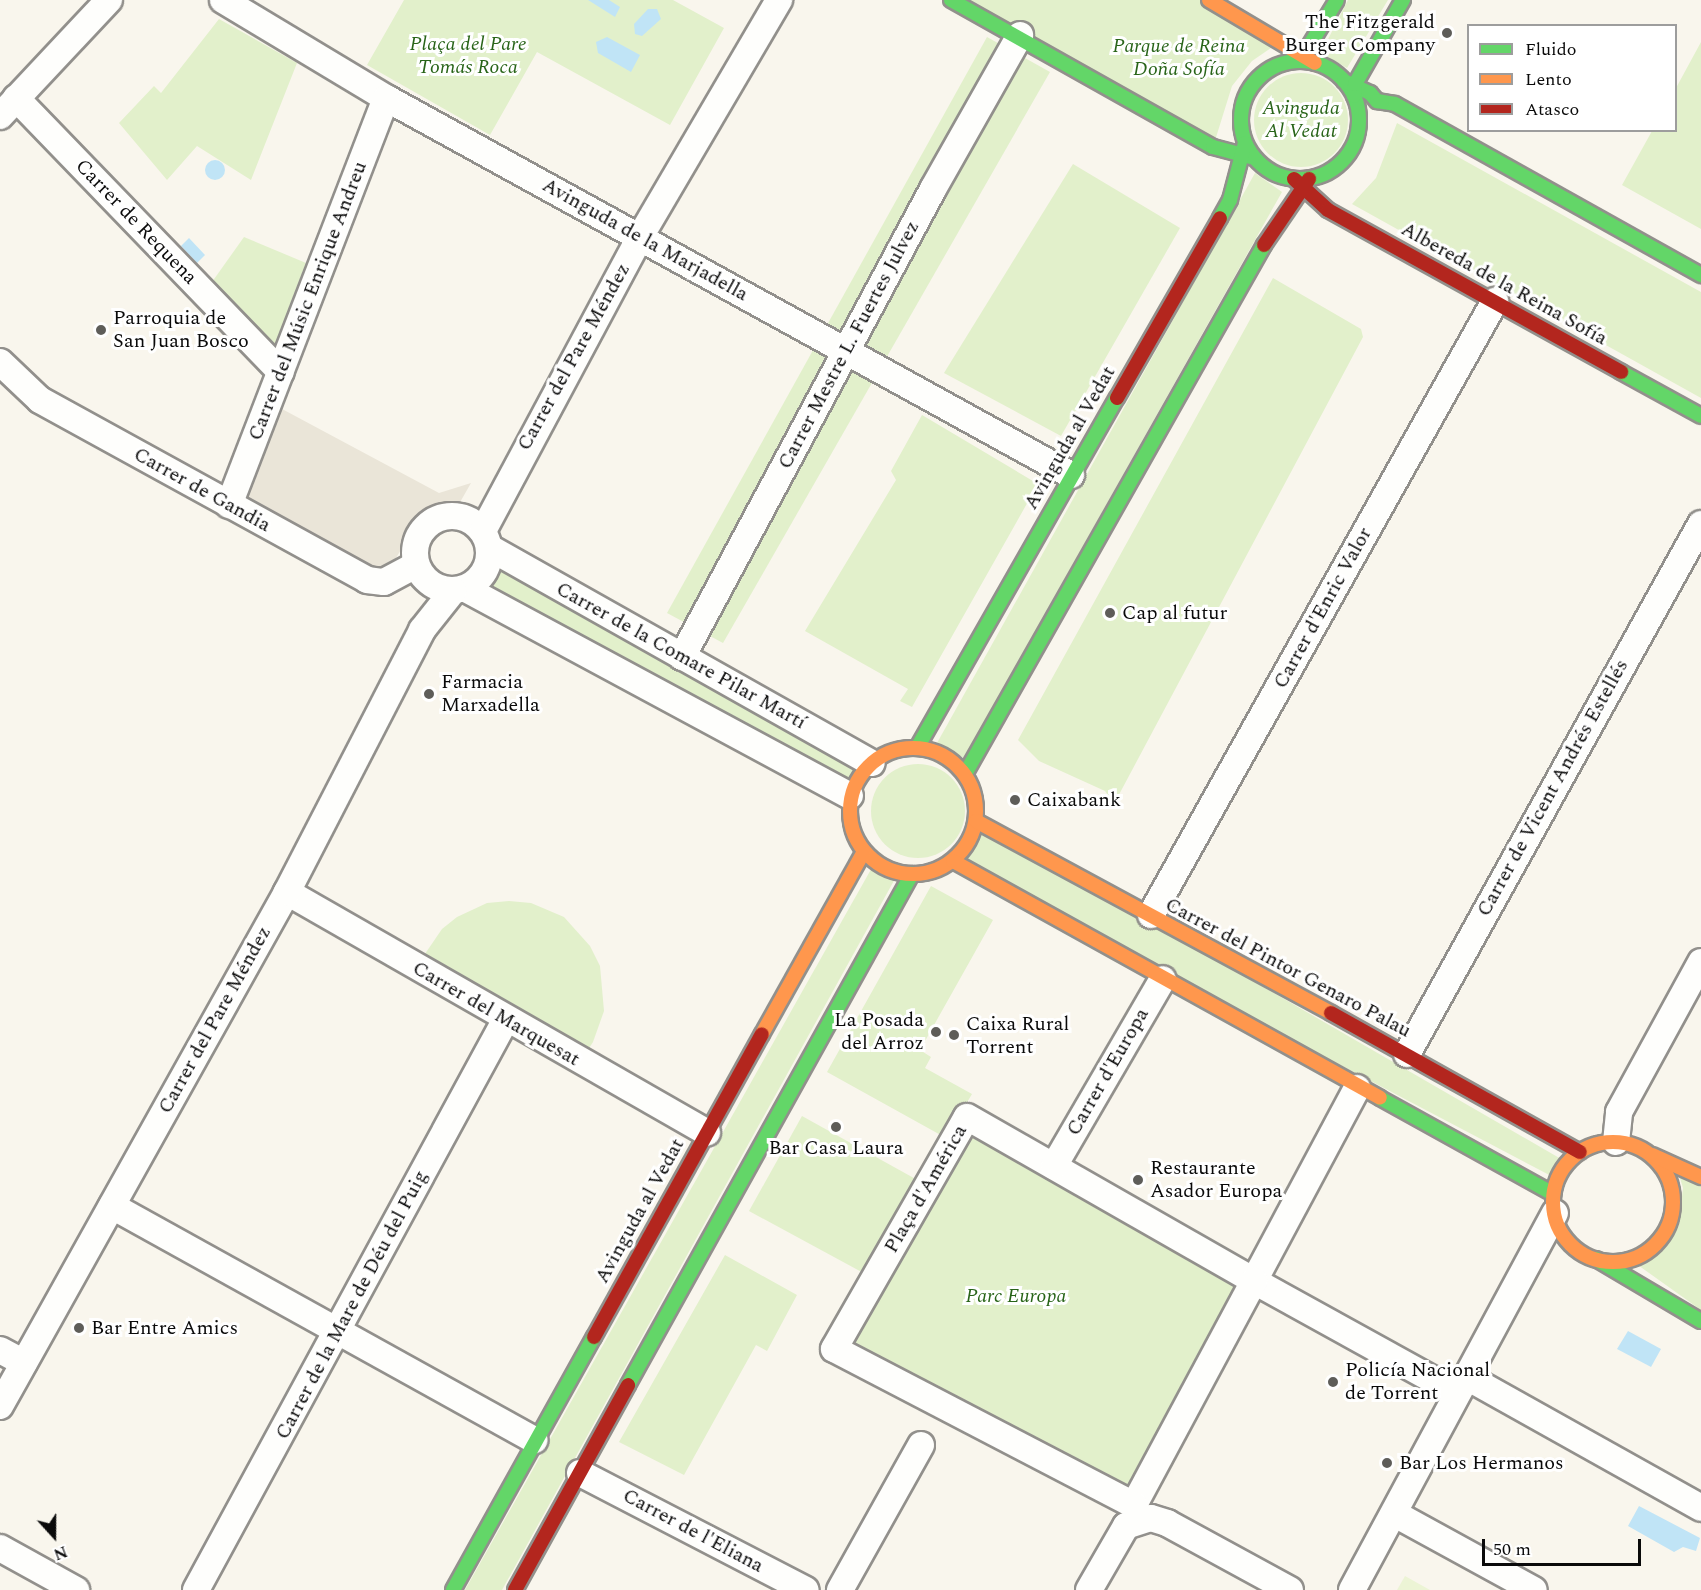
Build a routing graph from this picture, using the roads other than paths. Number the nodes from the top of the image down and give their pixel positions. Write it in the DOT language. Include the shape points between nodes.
graph roads {
  1 [pos="109,0"];
  2 [pos="223,0"];
  3 [pos="779,0"];
  4 [pos="951,0"];
  5 [pos="1209,0"];
  6 [pos="1337,0"];
  7 [pos="1402,0"];
  8 [pos="1020,35"];
  9 [pos="1307,60"];
  10 [pos="1351,87"];
  11 [pos="386,98"];
  12 [pos="8,107"];
  13 [pos="1247,153"];
  14 [pos="1301,182"];
  15 [pos="640,237"];
  16 [pos="1701,275"];
  17 [pos="1495,301"];
  18 [pos="845,352"];
  19 [pos="0,362"];
  20 [pos="281,372"];
  21 [pos="1701,416"];
  22 [pos="1071,475"];
  23 [pos="498,498"];
  24 [pos="229,505"];
  25 [pos="462,517"];
  26 [pos="1701,524"];
  27 [pos="487,540"];
  28 [pos="422,574"];
  29 [pos="459,590"];
  30 [pos="422,630"];
  31 [pos="682,657"];
  32 [pos="917,748"];
  33 [pos="872,763"];
  34 [pos="965,774"];
  35 [pos="850,796"];
  36 [pos="976,821"];
  37 [pos="863,852"];
  38 [pos="953,861"];
  39 [pos="912,874"];
  40 [pos="287,892"];
  41 [pos="1151,915"];
  42 [pos="1701,962"];
  43 [pos="1163,979"];
  44 [pos="506,1019"];
  45 [pos="1407,1054"];
  46 [pos="1357,1088"];
  47 [pos="707,1133"];
  48 [pos="1616,1142"];
  49 [pos="1580,1152"];
  50 [pos="1652,1155"];
  51 [pos="1054,1166"];
  52 [pos="1701,1177"];
  53 [pos="1554,1204"];
  54 [pos="112,1206"];
  55 [pos="1596,1259"];
  56 [pos="1254,1281"];
  57 [pos="1701,1321"];
  58 [pos="340,1330"];
  59 [pos="0,1350"];
  60 [pos="24,1363"];
  61 [pos="1462,1385"];
  62 [pos="0,1406"];
  63 [pos="535,1440"];
  64 [pos="921,1445"];
  65 [pos="580,1473"];
  66 [pos="1701,1508"];
  67 [pos="1395,1514"];
  68 [pos="0,1548"];
  69 [pos="76,1590"];
  70 [pos="196,1590"];
  71 [pos="453,1590"];
  72 [pos="515,1590"];
  73 [pos="806,1590"];
  74 [pos="840,1590"];
  75 [pos="1089,1590"];
  76 [pos="1290,1590"];
  77 [pos="1352,1590"];
  78 [pos="1534,1590"];
  1 -- 12 [label="street"];
  2 -- 11 [label="street, Avinguda de la Marjadella"];
  3 -- 15 [label="street, Carrer del Pare Méndez"];
  4 -- 8 [label="street"];
  5 -- 9 [label="street"];
  6 -- 9 [label="street"];
  7 -- 10 [label="street"];
  8 -- 13 [label="street" via="1213,147"];
  8 -- 18 [label="street, Carrer Mestre L. Fuertes Julvez"];
  9 -- 10 [label="street" via="1328,68"];
  9 -- 13 [label="street" via="1272,69 1251,88 1243,105 1241,124"];
  10 -- 14 [label="street" via="1359,113 1352,148 1326,173"];
  10 -- 16 [label="street" via="1377,101 1395,104"];
  11 -- 15 [label="street, Avinguda de la Marjadella"];
  11 -- 20 [label="street, Carrer del Músic Enrique Andreu"];
  12 -- 20 [label="street, Carrer de Requena"];
  13 -- 14 [label="street" via="1274,174"];
  13 -- 22 [label="street, Avinguda al Vedat" via="1230,200"];
  14 -- 17 [label="street, Albereda de la Reina Sofía" via="1328,210"];
  14 -- 34 [label="street"];
  15 -- 18 [label="street, Avinguda de la Marjadella"];
  15 -- 23 [label="street, Carrer del Pare Méndez"];
  17 -- 21 [label="street, Albereda de la Reina Sofía"];
  17 -- 41 [label="street, Carrer d'Enric Valor"];
  18 -- 22 [label="street, Avinguda de la Marjadella"];
  18 -- 31 [label="street, Carrer Mestre L. Fuertes Julvez"];
  19 -- 24 [label="street, Carrer de Gandia" via="39,400"];
  20 -- 24 [label="street, Carrer del Músic Enrique Andreu"];
  22 -- 32 [label="street, Avinguda al Vedat"];
  23 -- 25 [label="street"];
  23 -- 27 [label="street, Carrer del Pare Méndez"];
  24 -- 28 [label="street, Carrer de Gandia" via="367,580 384,582"];
  25 -- 27 [label="street"];
  25 -- 28 [label="street" via="438,518 426,526 415,550"];
  26 -- 45 [label="street, Carrer de Vicent Andrés Estellés"];
  27 -- 29 [label="street" via="482,577"];
  27 -- 31 [label="street, Carrer de la Comare Pilar Martí"];
  28 -- 29 [label="street"];
  28 -- 30 [label="street, Carrer del Pare Méndez"];
  29 -- 30 [label="street, Carrer del Pare Méndez"];
  29 -- 35 [label="street"];
  30 -- 40 [label="street, Carrer del Pare Méndez"];
  31 -- 33 [label="street, Carrer de la Comare Pilar Martí"];
  32 -- 33 [label="street" via="895,750"];
  32 -- 34 [label="street" via="949,759"];
  33 -- 35 [label="street" via="857,779"];
  34 -- 36 [label="street" via="975,799"];
  35 -- 37 [label="street" via="850,828"];
  36 -- 38 [label="street" via="968,844"];
  36 -- 41 [label="street, Carrer del Pintor Genaro Palau"];
  37 -- 39 [label="street" via="880,867"];
  37 -- 47 [label="street, Avinguda al Vedat"];
  38 -- 39 [label="street" via="927,874"];
  38 -- 43 [label="street"];
  39 -- 65 [label="street"];
  40 -- 44 [label="street, Carrer del Marquesat"];
  40 -- 54 [label="street, Carrer del Pare Méndez"];
  41 -- 45 [label="street, Carrer del Pintor Genaro Palau"];
  42 -- 48 [label="street" via="1619,1112"];
  43 -- 46 [label="street"];
  43 -- 51 [label="street, Carrer d'Europa"];
  44 -- 47 [label="street, Carrer del Marquesat"];
  44 -- 58 [label="street, Carrer de la Mare de Déu del Puig"];
  45 -- 49 [label="street, Carrer del Pintor Genaro Palau"];
  46 -- 53 [label="street"];
  46 -- 56 [label="street"];
  47 -- 63 [label="street, Avinguda al Vedat"];
  48 -- 49 [label="street"];
  48 -- 50 [label="street"];
  49 -- 53 [label="street" via="1557,1180"];
  50 -- 52 [label="street"];
  50 -- 55 [label="street" via="1668,1176 1674,1196 1671,1219 1661,1239 1645,1253 1618,1262"];
  51 -- 56 [label="street, Plaça d'América"];
  51 -- 56 [label="street, Plaça d'América" via="968,1117 834,1349 1134,1505"];
  53 -- 55 [label="street" via="1560,1229 1573,1246"];
  53 -- 61 [label="street"];
  54 -- 58 [label="street"];
  54 -- 60 [label="street, Carrer del Pare Méndez"];
  55 -- 57 [label="street"];
  56 -- 61 [label="street"];
  58 -- 63 [label="street"];
  58 -- 70 [label="street, Carrer de la Mare de Déu del Puig"];
  59 -- 60 [label="street"];
  60 -- 62 [label="street, Carrer del Pare Méndez"];
  61 -- 66 [label="street"];
  61 -- 67 [label="street"];
  63 -- 71 [label="street, Avinguda al Vedat"];
  64 -- 74 [label="street"];
  65 -- 72 [label="street"];
  65 -- 73 [label="street, Carrer de l'Eliana"];
  67 -- 77 [label="street"];
  67 -- 78 [label="street"];
  68 -- 69 [label="street"];
  75 -- 76 [label="street" via="1114,1541 1136,1520 1151,1518"];
}
